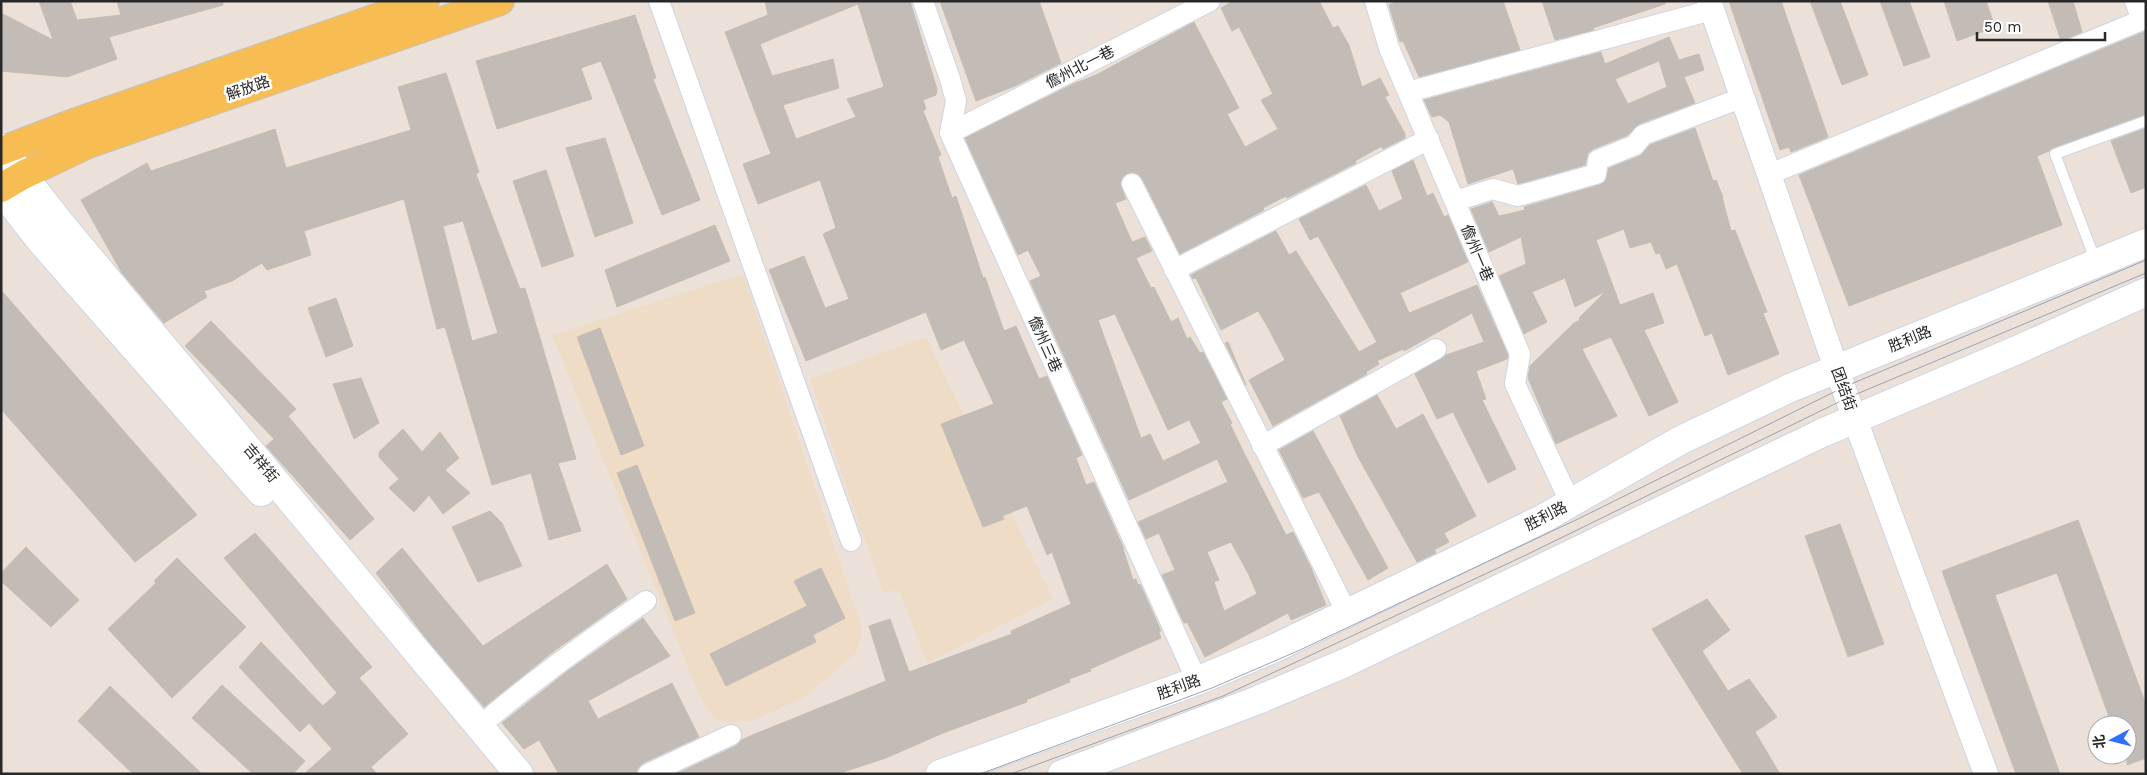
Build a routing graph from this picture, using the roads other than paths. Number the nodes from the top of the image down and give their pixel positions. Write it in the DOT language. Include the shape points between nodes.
graph roads {
  1 [pos="425,1"];
  2 [pos="500,1"];
  3 [pos="659,1"];
  4 [pos="923,1"];
  5 [pos="1210,1"];
  6 [pos="1375,1"];
  7 [pos="2135,1"];
  8 [pos="1711,6"];
  9 [pos="1408,92"];
  10 [pos="1744,97"];
  11 [pos="2146,121"];
  12 [pos="950,133"];
  13 [pos="1429,138"];
  14 [pos="2,150"];
  15 [pos="1770,174"];
  16 [pos="8,184"];
  17 [pos="1132,184"];
  18 [pos="1455,201"];
  19 [pos="2146,243"];
  20 [pos="2096,263"];
  21 [pos="1174,270"];
  22 [pos="2146,292"];
  23 [pos="1436,349"];
  24 [pos="1836,368"];
  25 [pos="1855,418"];
  26 [pos="1262,446"];
  27 [pos="1571,504"];
  28 [pos="851,541"];
  29 [pos="646,601"];
  30 [pos="1347,614"];
  31 [pos="1197,681"];
  32 [pos="480,726"];
  33 [pos="731,735"];
  34 [pos="500,774"];
  35 [pos="519,774"];
  36 [pos="648,774"];
  37 [pos="940,774"];
  38 [pos="1062,774"];
  39 [pos="1986,774"];
  1 -- 14 [label="main road, 解放路"];
  2 -- 16 [label="main road, 解放路" via="88,144"];
  3 -- 28 [label="street"];
  4 -- 12 [label="street" via="956,100"];
  5 -- 12 [label="street, 儋州北一巷"];
  6 -- 9 [label="street, 儋州一巷" via="1389,48"];
  7 -- 15 [label="street" via="2142,20"];
  8 -- 9 [label="street"];
  8 -- 10 [label="street, 团结街"];
  9 -- 13 [label="street, 儋州一巷"];
  10 -- 15 [label="street, 团结街"];
  10 -- 18 [label="street" via="1643,135 1635,144 1598,160 1596,174 1518,196 1493,189"];
  11 -- 20 [label="lane" via="2055,154"];
  12 -- 31 [label="street, 儋州三巷"];
  13 -- 18 [label="street, 儋州一巷"];
  13 -- 21 [label="street"];
  14 -- 16 [label="main road, 吉祥街"];
  15 -- 24 [label="street, 团结街"];
  16 -- 32 [label="main road, 吉祥街" via="67,231"];
  16 -- 34 [label="main road, 吉祥街" via="40,240 385,632"];
  17 -- 21 [label="street"];
  18 -- 27 [label="street, 儋州一巷" via="1520,354 1515,384"];
  19 -- 20 [label="main road, 胜利路"];
  20 -- 24 [label="main road, 胜利路"];
  21 -- 26 [label="street"];
  22 -- 25 [label="main road"];
  23 -- 26 [label="street"];
  24 -- 25 [label="street, 团结街"];
  24 -- 27 [label="main road, 胜利路" via="1681,440"];
  25 -- 38 [label="main road" via="1345,663 1258,700"];
  25 -- 39 [label="street, 团结街"];
  26 -- 30 [label="street"];
  27 -- 30 [label="main road, 胜利路"];
  29 -- 32 [label="street" via="527,686"];
  30 -- 31 [label="main road, 胜利路"];
  31 -- 37 [label="main road, 胜利路"];
  32 -- 35 [label="main road, 吉祥街"];
  33 -- 36 [label="street"];
}
